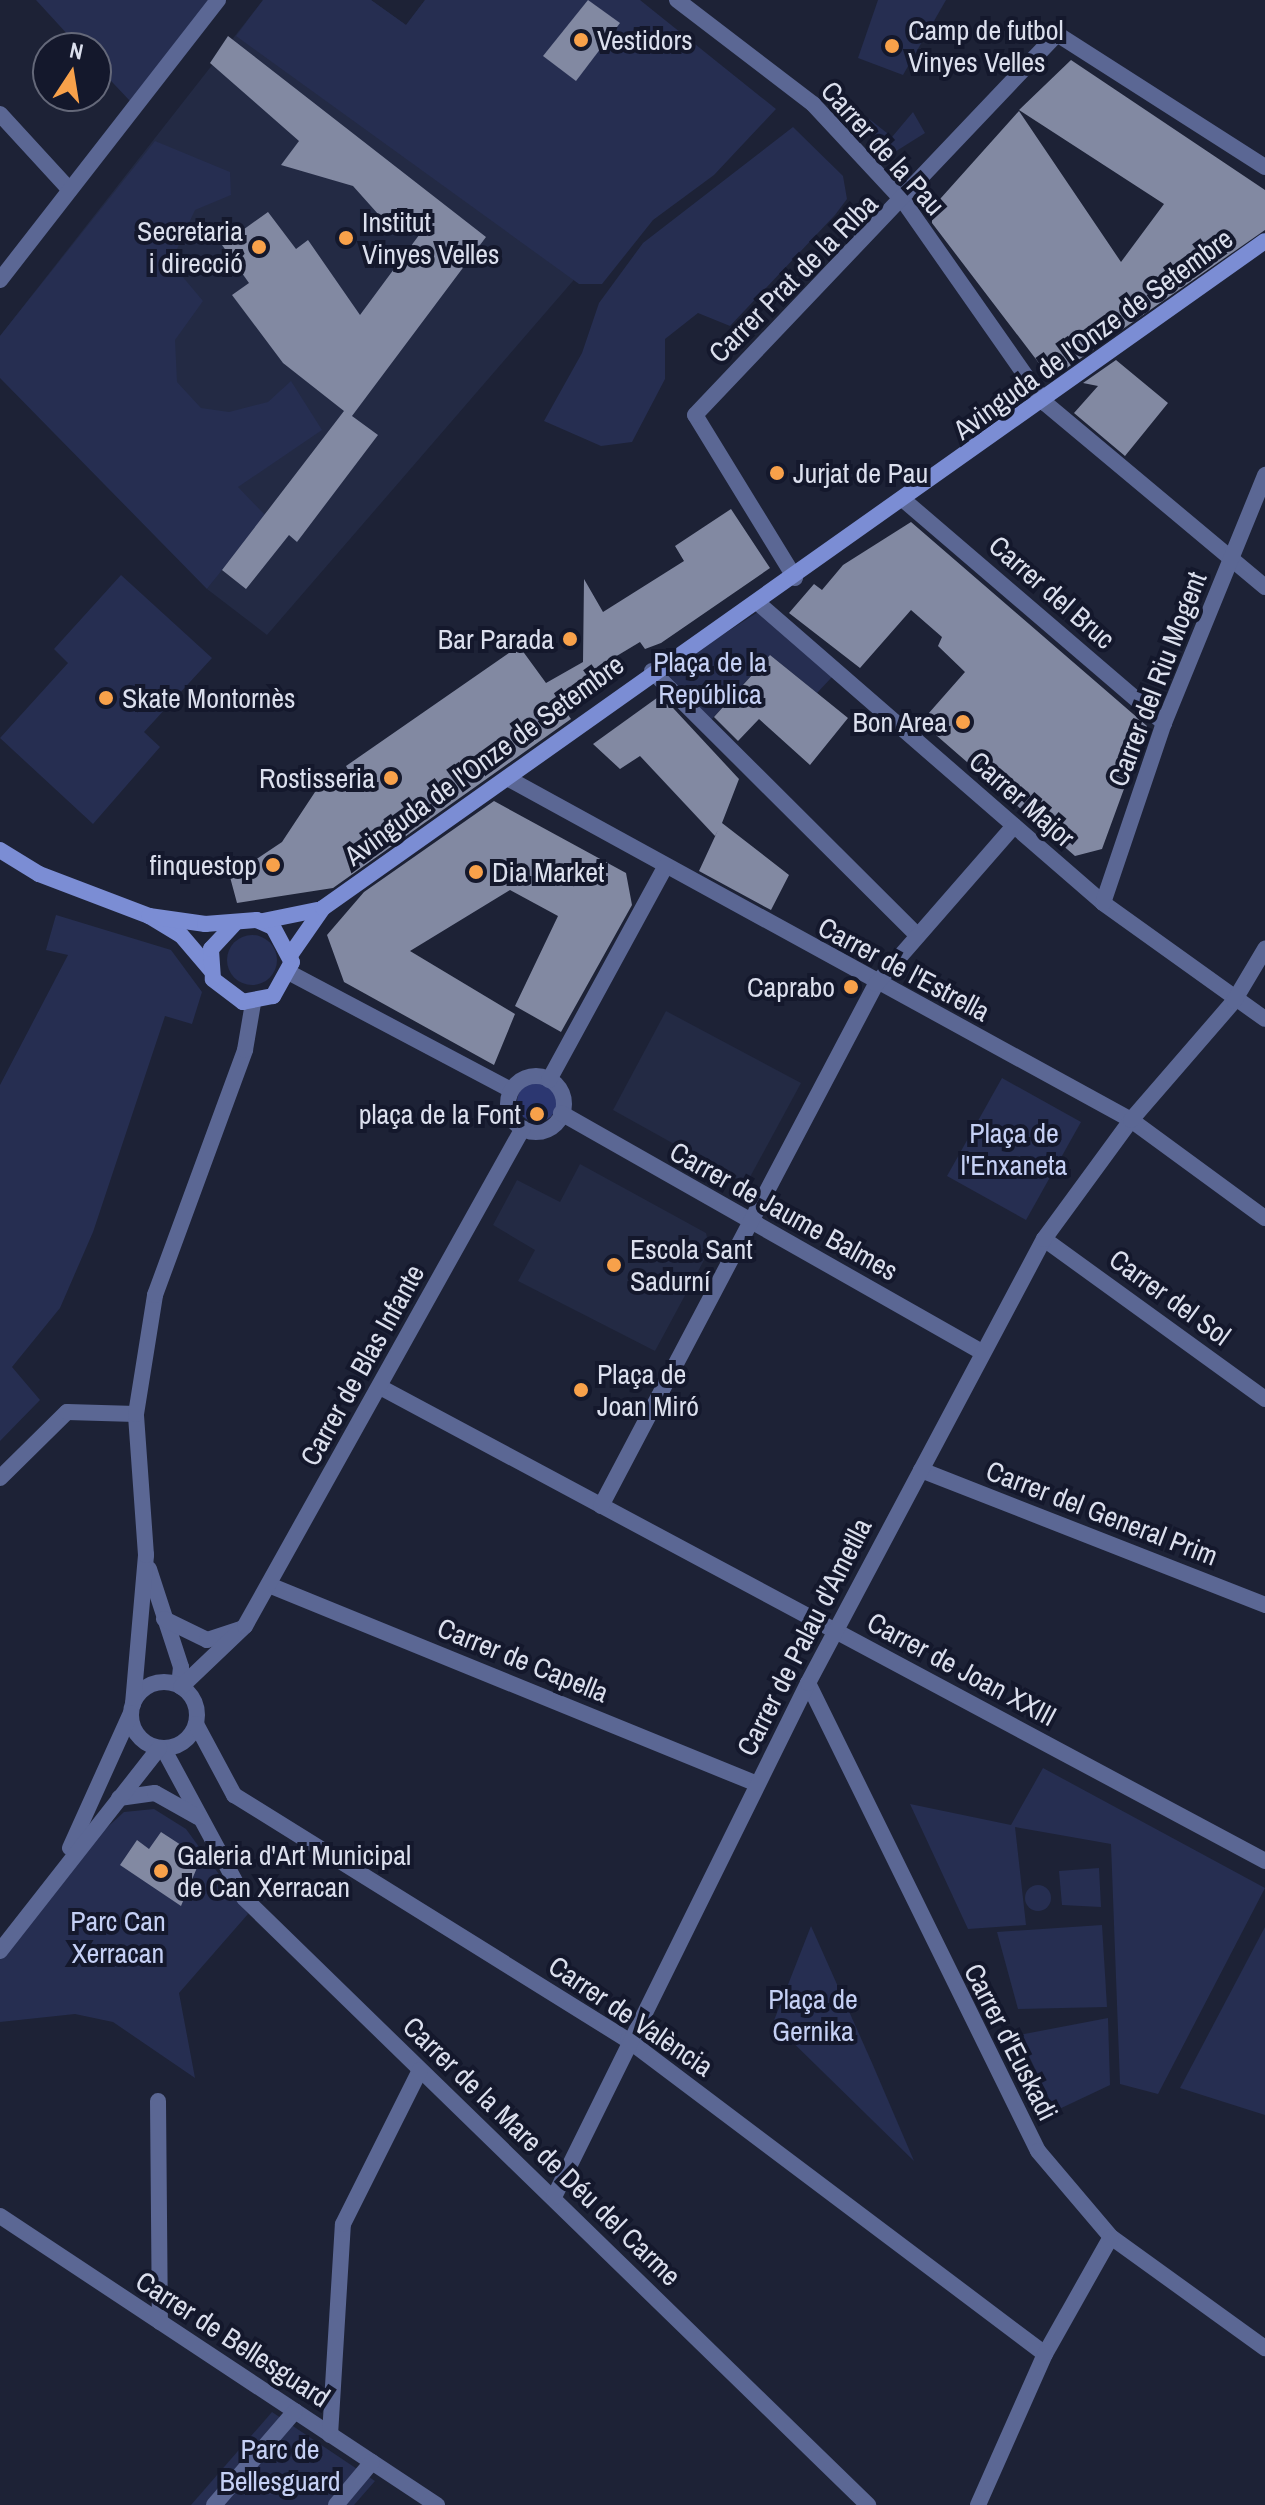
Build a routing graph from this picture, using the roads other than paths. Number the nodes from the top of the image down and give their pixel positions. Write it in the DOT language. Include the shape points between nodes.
graph roads {
  1 [pos="218,0"];
  2 [pos="677,0"];
  3 [pos="0,114"];
  4 [pos="1265,167"];
  5 [pos="70,190"];
  6 [pos="904,202"];
  7 [pos="1265,241"];
  8 [pos="0,280"];
  9 [pos="1045,403"];
  10 [pos="1265,475"];
  11 [pos="906,502"];
  12 [pos="1230,559"];
  13 [pos="795,578"];
  14 [pos="1265,587"];
  15 [pos="758,603"];
  16 [pos="652,671"];
  17 [pos="1164,723"];
  18 [pos="509,779"];
  19 [pos="1014,826"];
  20 [pos="0,850"];
  21 [pos="665,867"];
  22 [pos="1103,903"];
  23 [pos="323,908"];
  24 [pos="144,914"];
  25 [pos="262,921"];
  26 [pos="235,923"];
  27 [pos="918,936"];
  28 [pos="1265,949"];
  29 [pos="291,954"];
  30 [pos="210,969"];
  31 [pos="290,973"];
  32 [pos="876,984"];
  33 [pos="1234,1001"];
  34 [pos="253,1003"];
  35 [pos="1265,1019"];
  36 [pos="549,1080"];
  37 [pos="511,1090"];
  38 [pos="561,1113"];
  39 [pos="1131,1120"];
  40 [pos="523,1128"];
  41 [pos="1265,1218"];
  42 [pos="746,1220"];
  43 [pos="1044,1239"];
  44 [pos="982,1352"];
  45 [pos="380,1387"];
  46 [pos="1265,1399"];
  47 [pos="136,1414"];
  48 [pos="921,1470"];
  49 [pos="0,1478"];
  50 [pos="601,1506"];
  51 [pos="146,1555"];
  52 [pos="269,1585"];
  53 [pos="1265,1605"];
  54 [pos="164,1618"];
  55 [pos="245,1626"];
  56 [pos="835,1630"];
  57 [pos="808,1683"];
  58 [pos="180,1686"];
  59 [pos="132,1708"];
  60 [pos="196,1724"];
  61 [pos="161,1748"];
  62 [pos="757,1784"];
  63 [pos="119,1798"];
  64 [pos="200,1819"];
  65 [pos="65,1860"];
  66 [pos="1265,1861"];
  67 [pos="0,1951"];
  68 [pos="628,2040"];
  69 [pos="420,2070"];
  70 [pos="158,2101"];
  71 [pos="554,2197"];
  72 [pos="0,2216"];
  73 [pos="1111,2237"];
  74 [pos="160,2322"];
  75 [pos="1265,2348"];
  76 [pos="1045,2354"];
  77 [pos="295,2411"];
  78 [pos="330,2435"];
  79 [pos="372,2462"];
  80 [pos="214,2505"];
  81 [pos="336,2505"];
  82 [pos="437,2505"];
  83 [pos="868,2505"];
  84 [pos="978,2505"];
  1 -- 5 [label="street"];
  2 -- 6 [label="street, Carrer de la Pau" via="813,104"];
  3 -- 5 [label="street"];
  4 -- 6 [label="street, Carrer Prat de la RIba" via="1057,34"];
  5 -- 8 [label="street"];
  6 -- 9 [label="street, Carrer de la Pau"];
  6 -- 13 [label="street, Carrer Prat de la RIba" via="695,415"];
  7 -- 9 [label="street, Avinguda de l'Onze de Setembre"];
  9 -- 11 [label="street, Avinguda de l'Onze de Setembre"];
  9 -- 12 [label="street, Carrer de la Pau"];
  10 -- 12 [label="street, Carrer del Riu Mogent"];
  11 -- 13 [label="street, Avinguda de l'Onze de Setembre"];
  11 -- 17 [label="street, Carrer del Bruc"];
  12 -- 14 [label="street, Carrer de la Pau"];
  12 -- 17 [label="street, Carrer del Riu Mogent"];
  13 -- 15 [label="street, Avinguda de l'Onze de Setembre"];
  15 -- 16 [label="street, Avinguda de l'Onze de Setembre"];
  15 -- 19 [label="street, Carrer Major"];
  16 -- 18 [label="street, Avinguda de l'Onze de Setembre"];
  16 -- 27 [label="street"];
  17 -- 22 [label="street, Carrer del Riu Mogent"];
  18 -- 21 [label="street, Carrer de l'Estrella"];
  18 -- 23 [label="street, Avinguda de l'Onze de Setembre"];
  19 -- 22 [label="street, Carrer Major"];
  19 -- 27 [label="street"];
  20 -- 24 [label="street" via="76,890"];
  21 -- 32 [label="street, Carrer de l'Estrella"];
  21 -- 36 [label="street"];
  22 -- 33 [label="street, Carrer Major"];
  23 -- 25 [label="street"];
  23 -- 29 [label="street"];
  24 -- 26 [label="street"];
  24 -- 30 [label="street" via="181,935"];
  25 -- 26 [label="street"];
  25 -- 29 [label="street" via="280,932"];
  26 -- 30 [label="street" via="214,940"];
  27 -- 32 [label="street"];
  28 -- 33 [label="street, Carrer de Palau d'Ametlla"];
  29 -- 31 [label="street"];
  30 -- 34 [label="street" via="222,991"];
  31 -- 34 [label="street" via="273,996"];
  31 -- 37 [label="street"];
  32 -- 39 [label="street, Carrer de l'Estrella"];
  32 -- 42 [label="street"];
  33 -- 35 [label="street, Carrer Major"];
  33 -- 39 [label="street, Carrer de Palau d'Ametlla"];
  34 -- 47 [label="street" via="245,1050 155,1295"];
  36 -- 37 [label="street" via="528,1077"];
  36 -- 38 [label="street" via="563,1098"];
  37 -- 40 [label="street" via="510,1115"];
  38 -- 40 [label="street" via="545,1130"];
  38 -- 42 [label="street, Carrer de Jaume Balmes"];
  39 -- 41 [label="street, Carrer de l'Estrella"];
  39 -- 43 [label="street, Carrer de Palau d'Ametlla"];
  40 -- 45 [label="street, Carrer de Blas Infante"];
  42 -- 44 [label="street, Carrer de Jaume Balmes"];
  42 -- 50 [label="street"];
  43 -- 44 [label="street, Carrer de Palau d'Ametlla"];
  43 -- 46 [label="street, Carrer del Sol"];
  44 -- 48 [label="street, Carrer de Palau d'Ametlla"];
  45 -- 50 [label="street, Carrer de Joan XXIII"];
  45 -- 52 [label="street, Carrer de Blas Infante"];
  47 -- 49 [label="street" via="67,1412"];
  47 -- 51 [label="street"];
  48 -- 53 [label="street, Carrer del General Prim"];
  48 -- 56 [label="street, Carrer de Palau d'Ametlla"];
  50 -- 56 [label="street, Carrer de Joan XXIII"];
  51 -- 54 [label="street"];
  51 -- 59 [label="street"];
  52 -- 55 [label="street, Carrer de Blas Infante"];
  52 -- 62 [label="street, Carrer de Capella"];
  54 -- 55 [label="street" via="207,1640"];
  54 -- 58 [label="street" via="181,1667"];
  55 -- 58 [label="street, Carrer de Blas Infante"];
  56 -- 57 [label="street, Carrer de Palau d'Ametlla"];
  56 -- 66 [label="street, Carrer de Joan XXIII"];
  57 -- 62 [label="street, Carrer de Palau d'Ametlla"];
  57 -- 73 [label="street, Carrer d'Euskadi" via="1012,2111 1067,2191"];
  58 -- 59 [label="street" via="149,1685"];
  58 -- 60 [label="street" via="196,1706"];
  59 -- 61 [label="street" via="140,1738"];
  59 -- 65 [label="street"];
  60 -- 61 [label="street" via="184,1742"];
  60 -- 68 [label="street, Carrer de València" via="234,1795"];
  61 -- 63 [label="street"];
  61 -- 64 [label="street, Carrer de la Mare de Déu del Carme"];
  62 -- 68 [label="street, Carrer de Palau d'Ametlla"];
  63 -- 64 [label="street" via="155,1793"];
  63 -- 65 [label="street"];
  64 -- 69 [label="street, Carrer de la Mare de Déu del Carme" via="244,1898"];
  65 -- 67 [label="street"];
  68 -- 71 [label="street, Carrer de Palau d'Ametlla"];
  68 -- 76 [label="street, Carrer de València"];
  69 -- 71 [label="street, Carrer de la Mare de Déu del Carme"];
  69 -- 78 [label="street" via="343,2224"];
  70 -- 74 [label="street"];
  71 -- 83 [label="street, Carrer de la Mare de Déu del Carme"];
  72 -- 74 [label="street, Carrer de Bellesguard"];
  73 -- 75 [label="street, Carrer d'Euskadi"];
  73 -- 76 [label="street"];
  74 -- 77 [label="street, Carrer de Bellesguard"];
  76 -- 84 [label="street"];
  77 -- 78 [label="street, Carrer de Bellesguard"];
  77 -- 80 [label="street"];
  78 -- 79 [label="street, Carrer de Bellesguard"];
  79 -- 81 [label="street"];
  79 -- 82 [label="street, Carrer de Bellesguard"];
}
